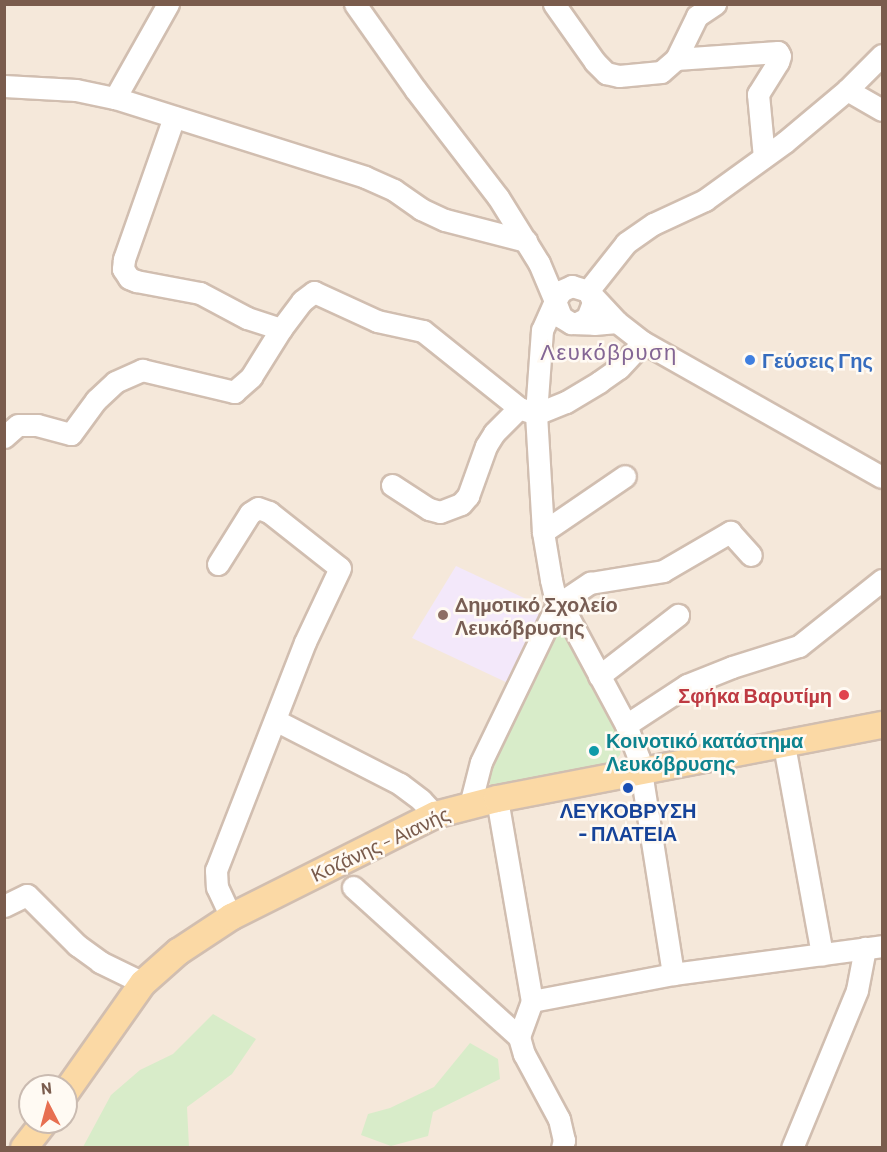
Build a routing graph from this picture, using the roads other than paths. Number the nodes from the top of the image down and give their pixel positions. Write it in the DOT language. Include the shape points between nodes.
graph roads {
  1 [pos="168,4"];
  2 [pos="355,4"];
  3 [pos="554,4"];
  4 [pos="715,4"];
  5 [pos="882,55"];
  6 [pos="676,59"];
  7 [pos="4,86"];
  8 [pos="847,90"];
  9 [pos="115,98"];
  10 [pos="882,110"];
  11 [pos="174,117"];
  12 [pos="764,157"];
  13 [pos="526,241"];
  14 [pos="539,263"];
  15 [pos="583,289"];
  16 [pos="551,310"];
  17 [pos="617,322"];
  18 [pos="574,323"];
  19 [pos="282,328"];
  20 [pos="643,342"];
  21 [pos="527,411"];
  22 [pos="4,436"];
  23 [pos="625,476"];
  24 [pos="882,477"];
  25 [pos="392,484"];
  26 [pos="543,531"];
  27 [pos="751,555"];
  28 [pos="218,564"];
  29 [pos="882,580"];
  30 [pos="557,605"];
  31 [pos="678,615"];
  32 [pos="599,676"];
  33 [pos="275,720"];
  34 [pos="626,725"];
  35 [pos="882,725"];
  36 [pos="784,745"];
  37 [pos="642,773"];
  38 [pos="497,799"];
  39 [pos="470,805"];
  40 [pos="435,815"];
  41 [pos="353,887"];
  42 [pos="4,906"];
  43 [pos="231,917"];
  44 [pos="874,947"];
  45 [pos="822,955"];
  46 [pos="673,974"];
  47 [pos="143,983"];
  48 [pos="532,1001"];
  49 [pos="519,1037"];
  50 [pos="78,1075"];
  51 [pos="35,1134"];
  52 [pos="24,1148"];
  53 [pos="562,1148"];
  54 [pos="792,1148"];
  1 -- 9 [label="street"];
  2 -- 13 [label="street" via="408,81 480,171"];
  3 -- 6 [label="street" via="606,73 619,76 662,72"];
  4 -- 6 [label="street" via="698,16"];
  5 -- 8 [label="street"];
  6 -- 12 [label="street" via="778,52 778,62 758,94"];
  7 -- 9 [label="street" via="76,90"];
  8 -- 10 [label="street"];
  8 -- 12 [label="street"];
  9 -- 11 [label="street"];
  11 -- 13 [label="street" via="365,177 445,220"];
  11 -- 19 [label="street" via="123,269 136,281 200,292 247,318"];
  12 -- 15 [label="street" via="705,200 652,224 626,243"];
  13 -- 14 [label="street"];
  14 -- 15 [label="street"];
  14 -- 16 [label="street"];
  15 -- 16 [label="street" via="566,287"];
  15 -- 17 [label="street"];
  15 -- 18 [label="street" via="593,302 591,313"];
  16 -- 18 [label="street"];
  16 -- 21 [label="street" via="542,330"];
  17 -- 18 [label="street"];
  17 -- 20 [label="street"];
  19 -- 21 [label="street" via="314,292 377,321 423,331"];
  19 -- 22 [label="street" via="251,377 234,392 142,370 115,382 71,434 18,425"];
  20 -- 21 [label="street" via="619,368 566,402"];
  20 -- 24 [label="street"];
  21 -- 25 [label="street" via="494,433 461,504 440,512 429,509"];
  21 -- 26 [label="street"];
  23 -- 26 [label="street"];
  26 -- 30 [label="street"];
  27 -- 30 [label="street" via="730,532 663,571 590,583"];
  28 -- 33 [label="street" via="250,513 258,508 269,512 340,568"];
  29 -- 34 [label="street" via="799,646 687,685"];
  30 -- 32 [label="street" via="567,615"];
  30 -- 39 [label="street" via="481,762"];
  31 -- 32 [label="street"];
  32 -- 34 [label="street"];
  33 -- 40 [label="street" via="400,784"];
  33 -- 43 [label="street" via="216,870 217,887"];
  34 -- 37 [label="street"];
  35 -- 36 [label="main road, Κοζάνης - Αιανής"];
  36 -- 37 [label="main road, Κοζάνης - Αιανής"];
  36 -- 45 [label="street"];
  37 -- 38 [label="main road, Κοζάνης - Αιανής"];
  37 -- 46 [label="street"];
  38 -- 39 [label="main road, Κοζάνης - Αιανής"];
  38 -- 48 [label="street"];
  39 -- 40 [label="main road, Κοζάνης - Αιανής"];
  40 -- 43 [label="main road, Κοζάνης - Αιανής"];
  41 -- 49 [label="street"];
  42 -- 47 [label="street" via="27,895 85,951"];
  43 -- 47 [label="main road, Κοζάνης - Αιανής" via="178,952"];
  44 -- 45 [label="street"];
  44 -- 54 [label="street"];
  45 -- 46 [label="street"];
  46 -- 48 [label="street"];
  47 -- 50 [label="main road, Κοζάνης - Αιανής"];
  48 -- 49 [label="street"];
  49 -- 53 [label="street" via="559,1119"];
  51 -- 52 [label="main road"];
}
